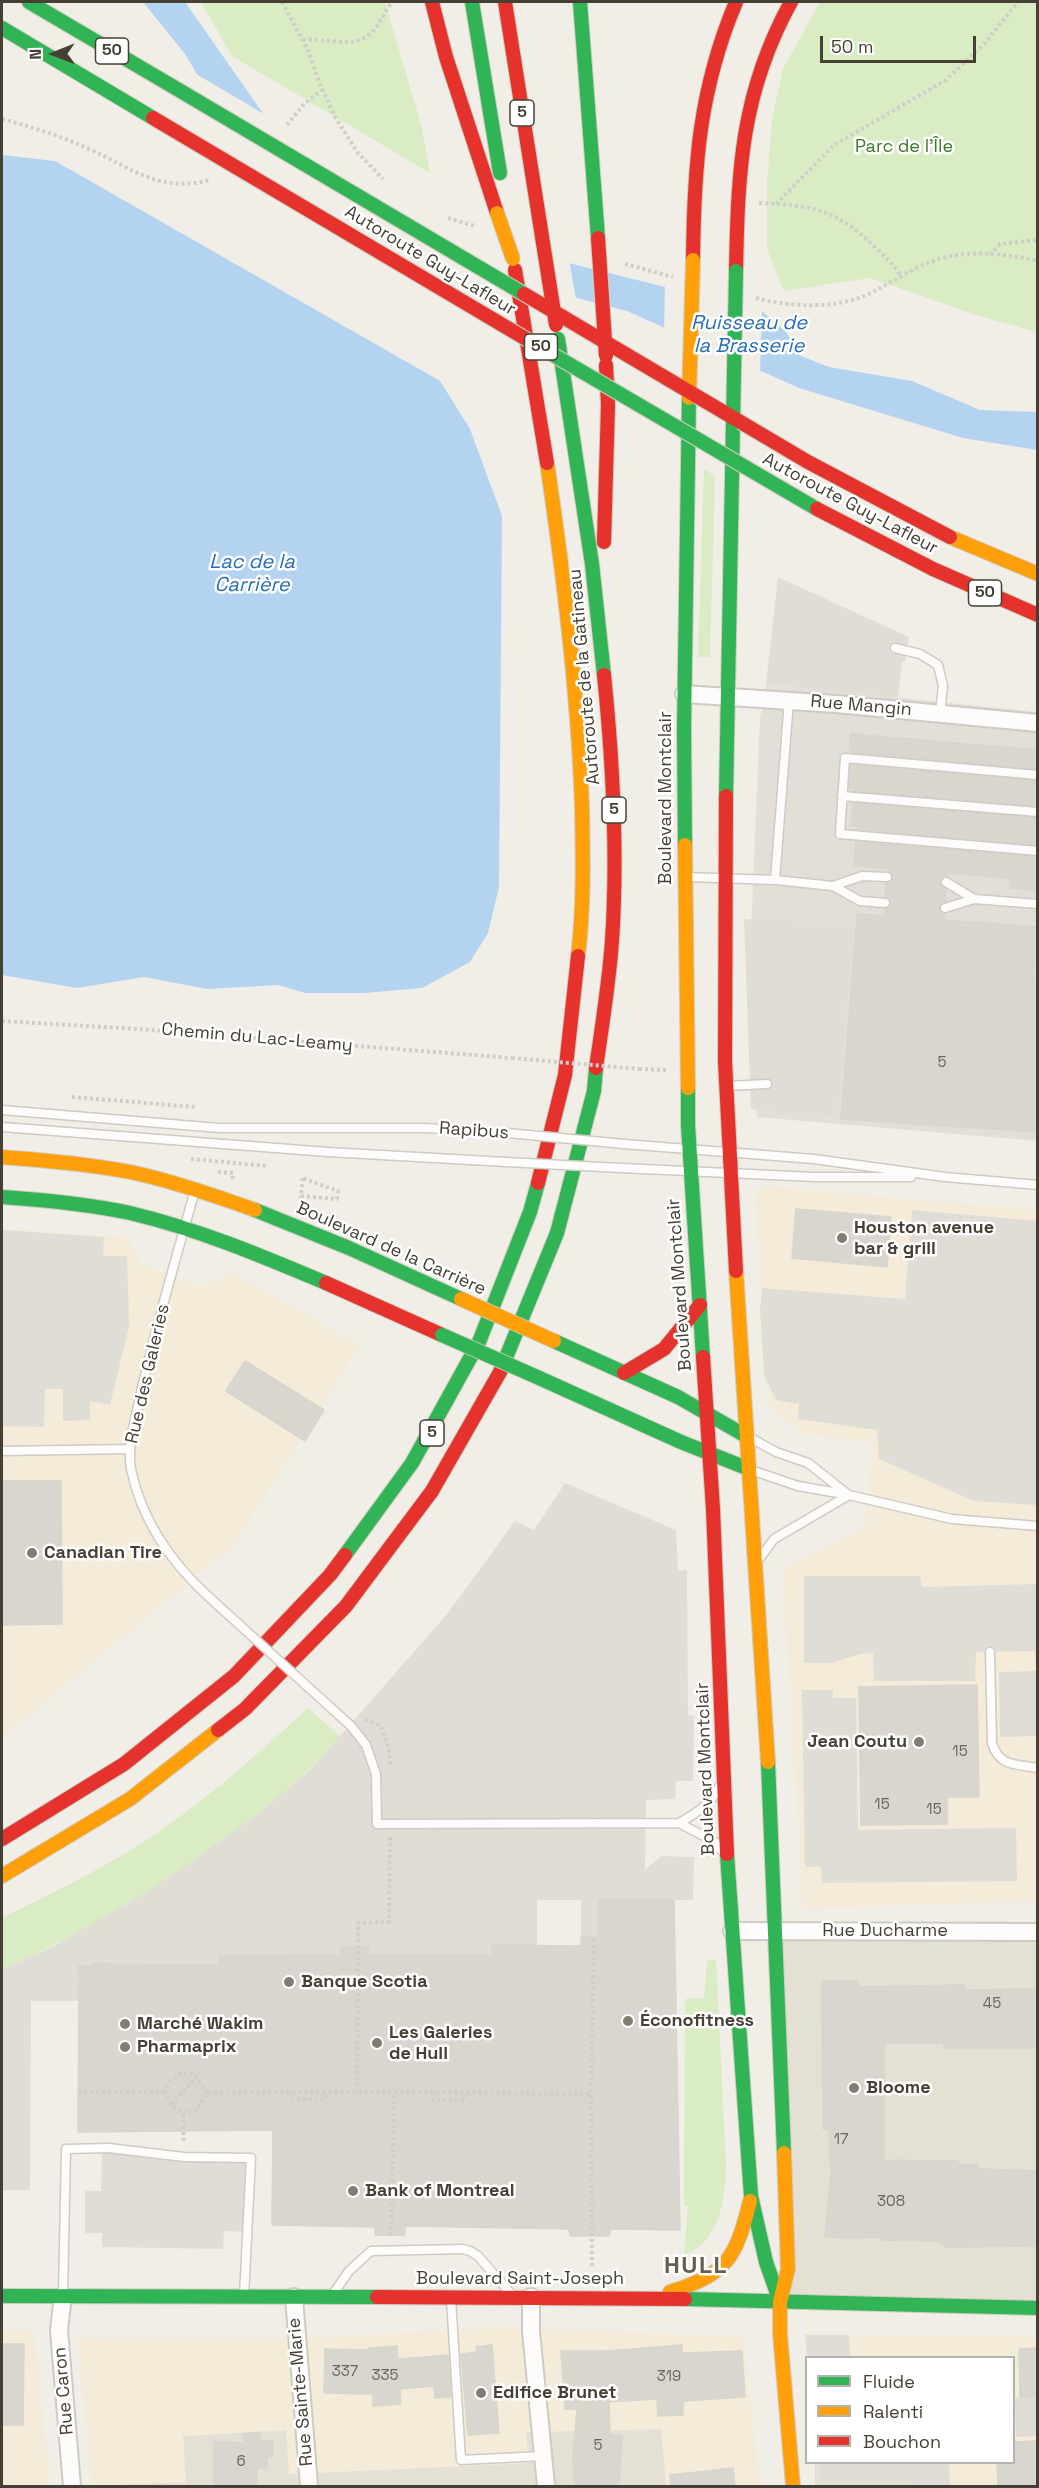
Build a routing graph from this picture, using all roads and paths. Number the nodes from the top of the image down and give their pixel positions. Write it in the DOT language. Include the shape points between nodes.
graph roads {
  1 [pos="29,2"];
  2 [pos="282,2"];
  3 [pos="392,2"];
  4 [pos="432,2"];
  5 [pos="472,2"];
  6 [pos="505,2"];
  7 [pos="580,2"];
  8 [pos="591,2"];
  9 [pos="736,2"];
  10 [pos="791,2"];
  11 [pos="1018,2"];
  12 [pos="2,28"];
  13 [pos="303,40"];
  14 [pos="588,82"];
  15 [pos="322,90"];
  16 [pos="298,112"];
  17 [pos="2,119"];
  18 [pos="358,153"];
  19 [pos="219,178"];
  20 [pos="737,201"];
  21 [pos="776,204"];
  22 [pos="1038,240"];
  23 [pos="990,255"];
  24 [pos="513,259"];
  25 [pos="1038,261"];
  26 [pos="900,275"];
  27 [pos="856,299"];
  28 [pos="1038,574"];
  29 [pos="1038,615"];
  30 [pos="601,629"];
  31 [pos="895,648"];
  32 [pos="684,694"];
  33 [pos="727,697"];
  34 [pos="789,700"];
  35 [pos="940,713"];
  36 [pos="1038,723"];
  37 [pos="1038,775"];
  38 [pos="842,796"];
  39 [pos="1038,812"];
  40 [pos="1038,851"];
  41 [pos="684,877"];
  42 [pos="887,877"];
  43 [pos="725,878"];
  44 [pos="775,880"];
  45 [pos="946,882"];
  46 [pos="833,886"];
  47 [pos="974,898"];
  48 [pos="885,903"];
  49 [pos="1038,904"];
  50 [pos="945,908"];
  51 [pos="2,1021"];
  52 [pos="652,1070"];
  53 [pos="767,1084"];
  54 [pos="726,1086"];
  55 [pos="72,1097"];
  56 [pos="196,1107"];
  57 [pos="2,1110"];
  58 [pos="2,1126"];
  59 [pos="690,1149"];
  60 [pos="730,1152"];
  61 [pos="2,1157"];
  62 [pos="191,1159"];
  63 [pos="220,1161"];
  64 [pos="268,1166"];
  65 [pos="220,1169"];
  66 [pos="691,1171"];
  67 [pos="731,1173"];
  68 [pos="945,1178"];
  69 [pos="1038,1185"];
  70 [pos="195,1190"];
  71 [pos="301,1196"];
  72 [pos="2,1197"];
  73 [pos="300,1205"];
  74 [pos="184,1228"];
  75 [pos="700,1305"];
  76 [pos="624,1373"];
  77 [pos="707,1413"];
  78 [pos="746,1436"];
  79 [pos="130,1449"];
  80 [pos="2,1450"];
  81 [pos="709,1454"];
  82 [pos="749,1469"];
  83 [pos="849,1495"];
  84 [pos="1038,1526"];
  85 [pos="757,1563"];
  86 [pos="990,1652"];
  87 [pos="1038,1768"];
  88 [pos="725,1774"];
  89 [pos="679,1823"];
  90 [pos="2,1839"];
  91 [pos="727,1859"];
  92 [pos="2,1876"];
  93 [pos="732,1930"];
  94 [pos="776,1930"];
  95 [pos="1038,1932"];
  96 [pos="594,1937"];
  97 [pos="358,1947"];
  98 [pos="196,2077"];
  99 [pos="165,2091"];
  100 [pos="357,2092"];
  101 [pos="394,2092"];
  102 [pos="433,2092"];
  103 [pos="464,2092"];
  104 [pos="78,2093"];
  105 [pos="207,2094"];
  106 [pos="591,2094"];
  107 [pos="171,2104"];
  108 [pos="183,2114"];
  109 [pos="184,2157"];
  110 [pos="751,2196"];
  111 [pos="391,2249"];
  112 [pos="592,2266"];
  113 [pos="2,2296"];
  114 [pos="63,2296"];
  115 [pos="244,2297"];
  116 [pos="294,2297"];
  117 [pos="330,2297"];
  118 [pos="450,2297"];
  119 [pos="523,2297"];
  120 [pos="648,2298"];
  121 [pos="780,2302"];
  122 [pos="1038,2308"];
  123 [pos="543,2456"];
  124 [pos="72,2487"];
  125 [pos="309,2487"];
  126 [pos="546,2487"];
  127 [pos="793,2487"];
  1 -- 28 [label="main road, Autoroute Guy-Lafleur / 50, bridge" via="808,462 950,537"];
  2 -- 13 [label="path"];
  3 -- 13 [label="path" via="363,39"];
  4 -- 24 [label="main road, bridge" via="446,57"];
  5 -- 24 [label="main road, Autoroute de la Gatineau / 5, bridge"];
  6 -- 30 [label="main road, Autoroute de la Gatineau / 5, bridge"];
  7 -- 14 [label="main road"];
  8 -- 14 [label="main road"];
  9 -- 32 [label="main road, Boulevard Montclair, bridge" via="705,89 693,174"];
  10 -- 20 [label="main road, Boulevard Montclair" via="757,73 744,128"];
  11 -- 21 [label="path" via="984,44 946,80 834,145"];
  12 -- 29 [label="main road, Autoroute Guy-Lafleur / 50, bridge" via="856,531"];
  13 -- 15 [label="path"];
  14 -- 30 [label="main road, bridge" via="608,405"];
  15 -- 16 [label="path"];
  15 -- 18 [label="path"];
  17 -- 19 [label="path" via="59,136 158,182 187,185"];
  20 -- 21 [label="path"];
  20 -- 33 [label="main road, Boulevard Montclair, bridge"];
  21 -- 26 [label="path" via="821,211 846,221"];
  22 -- 23 [label="path" via="1000,244"];
  23 -- 25 [label="path"];
  23 -- 26 [label="path" via="942,258"];
  24 -- 90 [label="main road, Autoroute de la Gatineau / 5, bridge" via="570,636 581,772 583,869 579,964 563,1080 547,1156 522,1237 488,1324 428,1441 369,1527 320,1588 260,1653 177,1725 89,1789"];
  26 -- 27 [label="path"];
  30 -- 92 [label="main road, Autoroute de la Gatineau / 5" via="614,825 612,938 605,1017 586,1126 564,1211 506,1360 427,1501 374,1573 306,1651 237,1718 177,1766 73,1838"];
  31 -- 35 [label="lane" via="920,654 938,664 943,678"];
  32 -- 33 [label="street, Rue Mangin"];
  32 -- 41 [label="main road, Boulevard Montclair"];
  33 -- 34 [label="street, Rue Mangin"];
  33 -- 43 [label="main road, Boulevard Montclair"];
  34 -- 35 [label="street, Rue Mangin"];
  34 -- 44 [label="lane"];
  35 -- 36 [label="street, Rue Mangin"];
  37 -- 38 [label="lane" via="844,759"];
  38 -- 39 [label="lane"];
  38 -- 40 [label="lane" via="840,834"];
  41 -- 43 [label="lane"];
  41 -- 59 [label="main road, Boulevard Montclair"];
  42 -- 46 [label="lane" via="862,876"];
  43 -- 44 [label="lane"];
  43 -- 54 [label="main road, Boulevard Montclair"];
  44 -- 46 [label="lane"];
  45 -- 47 [label="lane"];
  46 -- 48 [label="lane" via="860,901"];
  47 -- 49 [label="lane"];
  47 -- 50 [label="lane"];
  51 -- 52 [label="path, Chemin du Lac-Leamy, bridge"];
  53 -- 54 [label="lane"];
  54 -- 60 [label="main road, Boulevard Montclair"];
  55 -- 56 [label="path"];
  57 -- 59 [label="lane, Rapibus, bridge" via="219,1128 425,1128"];
  58 -- 66 [label="lane, Rapibus, bridge" via="328,1152"];
  59 -- 60 [label="lane, Rapibus"];
  59 -- 66 [label="main road, Boulevard Montclair"];
  60 -- 67 [label="main road, Boulevard Montclair"];
  60 -- 68 [label="lane, Rapibus" via="814,1159"];
  61 -- 70 [label="main road, Boulevard de la Carrière" via="100,1168"];
  62 -- 63 [label="path"];
  63 -- 64 [label="path"];
  63 -- 65 [label="path"];
  66 -- 67 [label="lane, Rapibus"];
  66 -- 75 [label="main road, Boulevard Montclair"];
  67 -- 68 [label="lane, Rapibus"];
  67 -- 78 [label="main road, Boulevard Montclair"];
  68 -- 69 [label="lane, Rapibus"];
  70 -- 74 [label="lane, Rue des Galeries"];
  70 -- 76 [label="main road, Boulevard de la Carrière, bridge" via="308,1231"];
  71 -- 71 [label="path" via="302,1177 338,1191 337,1199"];
  71 -- 73 [label="path"];
  72 -- 74 [label="main road" via="100,1207"];
  74 -- 79 [label="lane, Rue des Galeries" via="147,1365"];
  74 -- 81 [label="main road, bridge" via="263,1257"];
  75 -- 76 [label="main road" via="664,1349"];
  75 -- 77 [label="main road, Boulevard Montclair"];
  76 -- 77 [label="main road, Boulevard de la Carrière"];
  77 -- 78 [label="main road, Boulevard de la Carrière"];
  77 -- 81 [label="main road, Boulevard Montclair"];
  78 -- 82 [label="main road, Boulevard Montclair"];
  78 -- 83 [label="lane" via="808,1463"];
  79 -- 80 [label="lane"];
  79 -- 89 [label="lane, Rue des Galeries, bridge" via="136,1488 161,1544 191,1581 351,1726 366,1745 376,1774 377,1824"];
  81 -- 82 [label="main road"];
  81 -- 88 [label="main road, Boulevard Montclair"];
  82 -- 83 [label="lane" via="798,1486"];
  82 -- 85 [label="main road, Boulevard Montclair"];
  83 -- 84 [label="lane" via="952,1519"];
  83 -- 85 [label="lane" via="774,1539"];
  85 -- 94 [label="main road, Boulevard Montclair"];
  86 -- 87 [label="lane" via="995,1754 1005,1763"];
  88 -- 89 [label="lane" via="714,1796"];
  88 -- 91 [label="main road, Boulevard Montclair"];
  89 -- 91 [label="lane" via="715,1842"];
  91 -- 93 [label="main road, Boulevard Montclair"];
  93 -- 94 [label="street, Rue Ducharme"];
  93 -- 110 [label="main road, Boulevard Montclair"];
  94 -- 95 [label="street, Rue Ducharme"];
  94 -- 121 [label="main road, Boulevard Montclair" via="789,2269"];
  96 -- 106 [label="path"];
  97 -- 100 [label="path"];
  98 -- 99 [label="path" via="182,2073 171,2080"];
  98 -- 105 [label="path"];
  98 -- 107 [label="path"];
  99 -- 104 [label="path"];
  99 -- 107 [label="path"];
  100 -- 101 [label="path"];
  100 -- 105 [label="path"];
  101 -- 102 [label="path"];
  101 -- 111 [label="path"];
  102 -- 103 [label="path"];
  102 -- 103 [label="path" via="433,2100 465,2100"];
  103 -- 106 [label="path"];
  105 -- 108 [label="path" via="195,2111"];
  106 -- 112 [label="path"];
  107 -- 108 [label="path"];
  108 -- 109 [label="path"];
  109 -- 114 [label="lane" via="110,2148 66,2149"];
  109 -- 115 [label="lane" via="251,2158"];
  110 -- 120 [label="main road" via="738,2244 728,2262 698,2284"];
  110 -- 121 [label="main road, Boulevard Montclair"];
  111 -- 117 [label="lane" via="371,2251 360,2259"];
  111 -- 119 [label="lane" via="462,2249 478,2256"];
  113 -- 114 [label="main road, Boulevard Saint-Joseph"];
  114 -- 115 [label="main road, Boulevard Saint-Joseph"];
  114 -- 124 [label="street, Rue Caron" via="59,2330"];
  115 -- 116 [label="main road, Boulevard Saint-Joseph"];
  116 -- 117 [label="main road, Boulevard Saint-Joseph"];
  116 -- 125 [label="street, Rue Sainte-Marie"];
  117 -- 118 [label="main road, Boulevard Saint-Joseph"];
  118 -- 119 [label="main road, Boulevard Saint-Joseph"];
  118 -- 123 [label="lane" via="461,2460"];
  119 -- 120 [label="main road, Boulevard Saint-Joseph"];
  119 -- 123 [label="street" via="531,2331"];
  120 -- 121 [label="main road, Boulevard Saint-Joseph"];
  121 -- 122 [label="main road, Boulevard Saint-Joseph"];
  121 -- 127 [label="main road, Boulevard Montclair"];
  123 -- 126 [label="street"];
}
